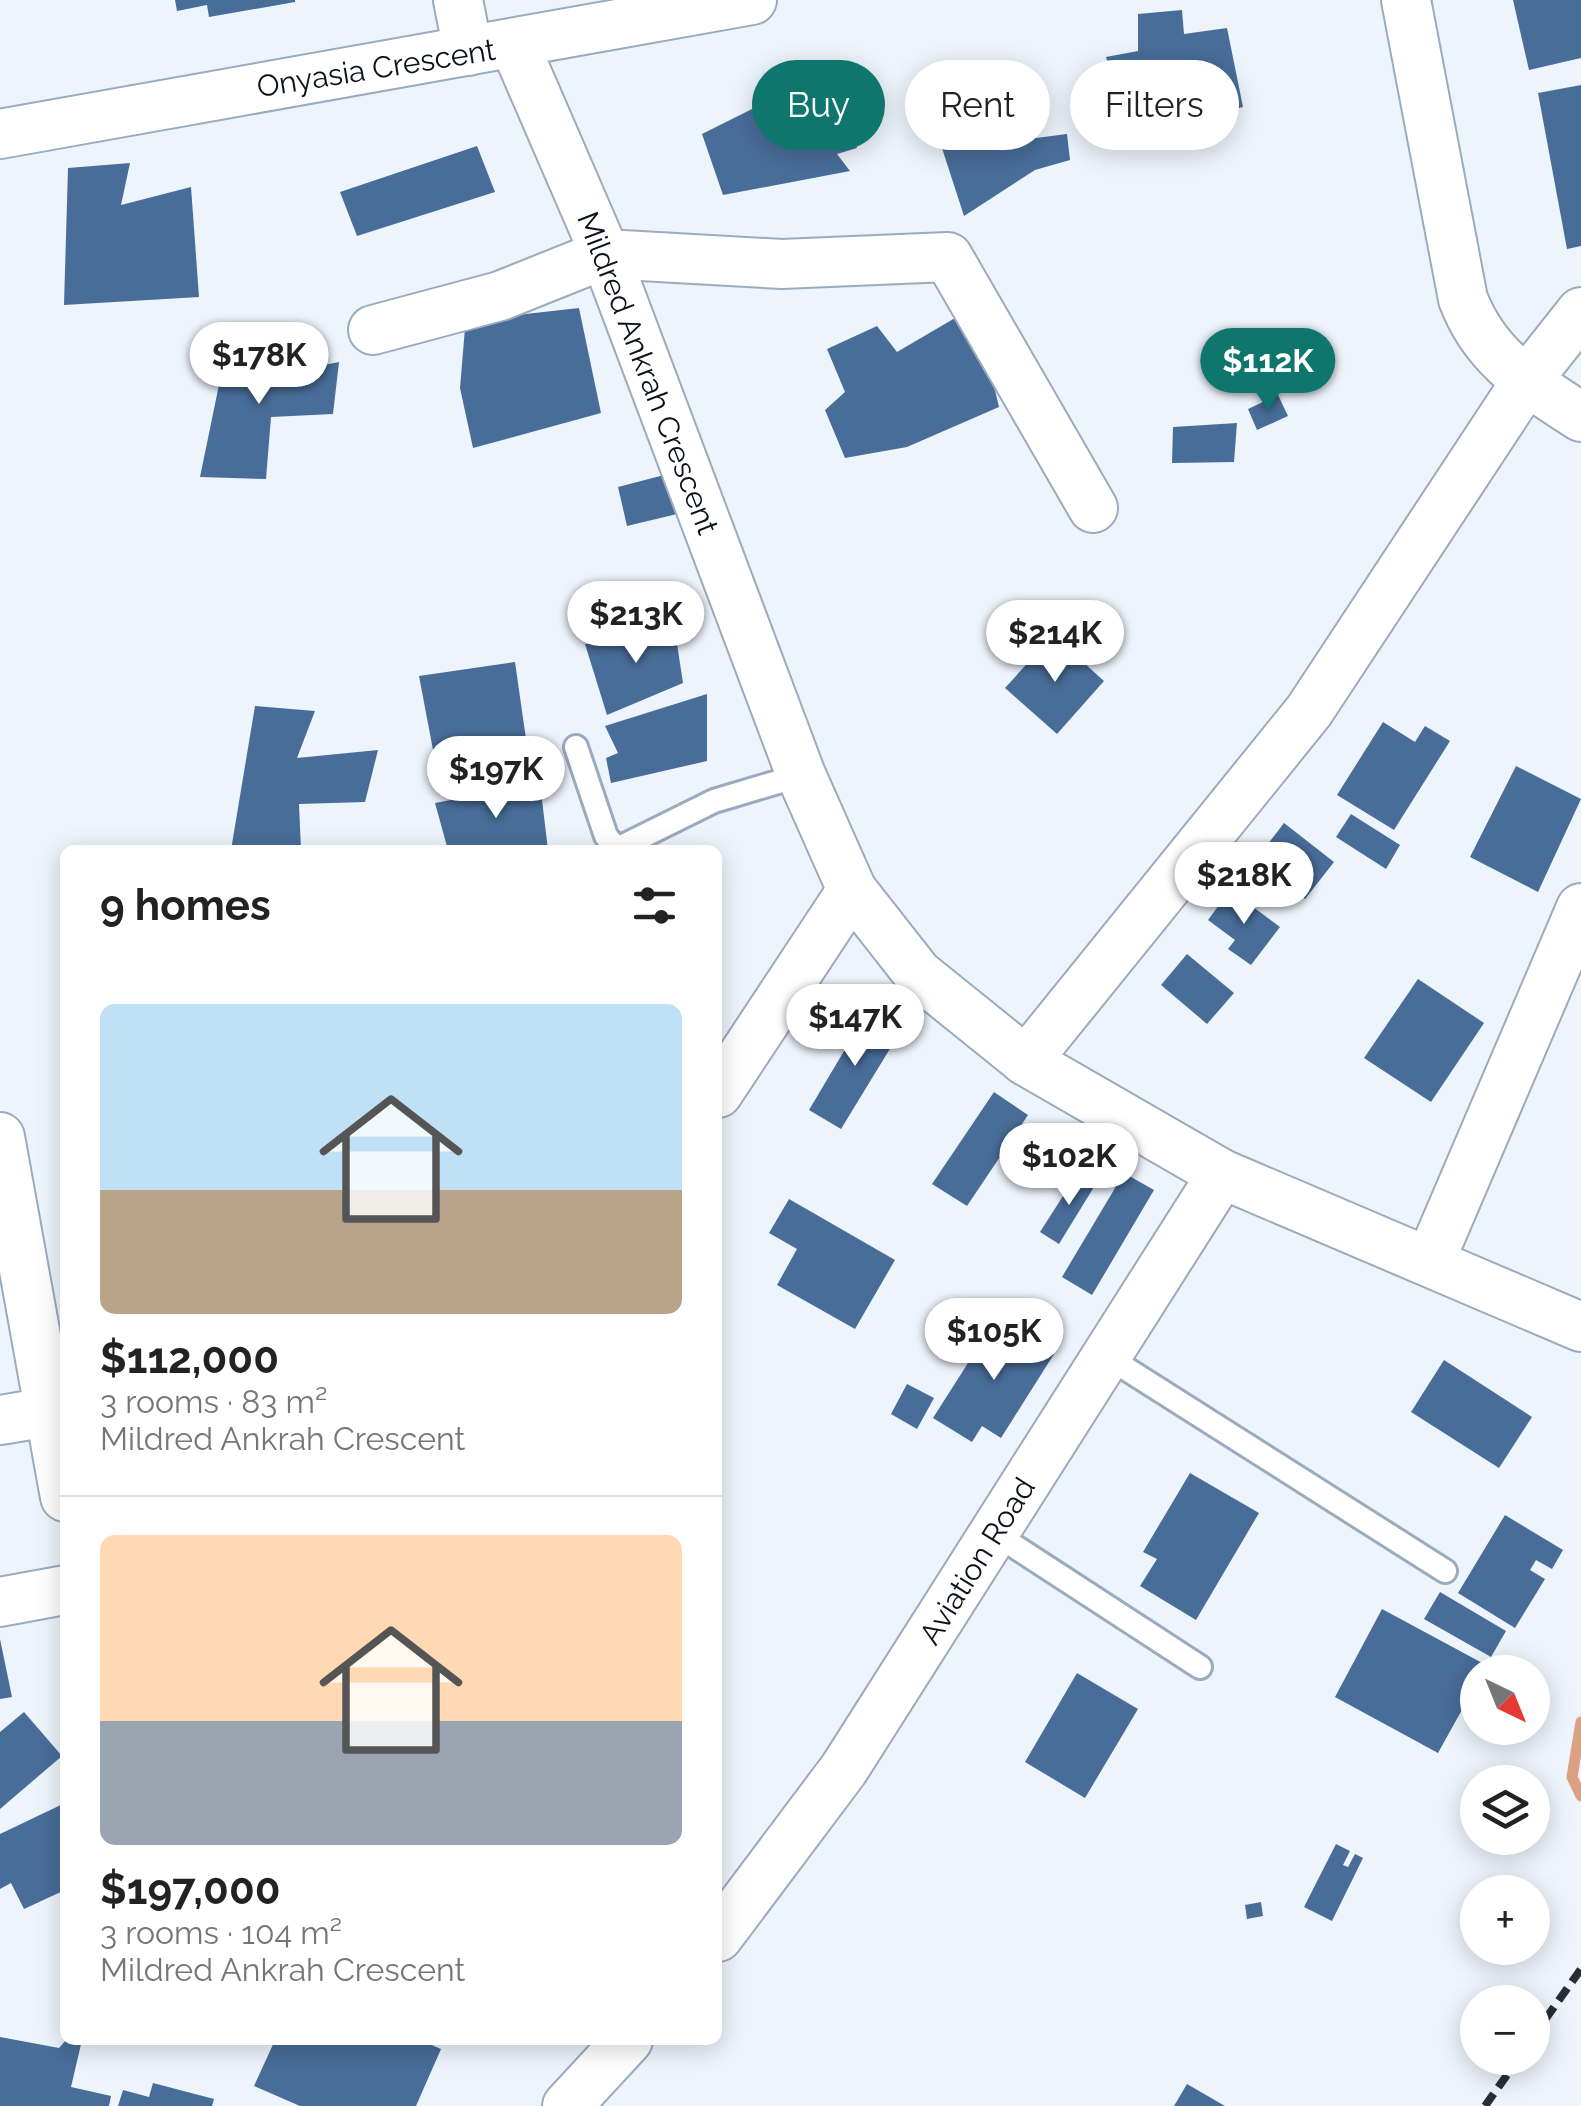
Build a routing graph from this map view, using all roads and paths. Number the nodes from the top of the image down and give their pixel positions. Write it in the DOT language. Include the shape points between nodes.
graph roads {
  1 [pos="458,0"];
  2 [pos="752,0"];
  3 [pos="1406,0"];
  4 [pos="515,46"];
  5 [pos="468,51"];
  6 [pos="0,134"];
  7 [pos="605,254"];
  8 [pos="1581,312"];
  9 [pos="374,330"];
  10 [pos="1527,380"];
  11 [pos="1581,417"];
  12 [pos="1092,508"];
  13 [pos="576,747"];
  14 [pos="801,775"];
  15 [pos="613,845"];
  16 [pos="624,845"];
  17 [pos="852,890"];
  18 [pos="1581,908"];
  19 [pos="1026,1061"];
  20 [pos="722,1087"];
  21 [pos="0,1137"];
  22 [pos="1222,1174"];
  23 [pos="8,1222"];
  24 [pos="1430,1261"];
  25 [pos="1581,1326"];
  26 [pos="1106,1356"];
  27 [pos="48,1412"];
  28 [pos="0,1420"];
  29 [pos="60,1473"];
  30 [pos="994,1533"];
  31 [pos="1445,1572"];
  32 [pos="60,1591"];
  33 [pos="0,1602"];
  34 [pos="1200,1667"];
  35 [pos="722,1933"];
  36 [pos="623,2045"];
  37 [pos="566,2106"];
  1 -- 5 [label="street"];
  2 -- 4 [label="street, Onyasia Crescent"];
  3 -- 10 [label="street" via="1463,298 1490,350"];
  4 -- 5 [label="street, Onyasia Crescent"];
  4 -- 7 [label="street, Mildred Ankrah Crescent"];
  5 -- 6 [label="street, Onyasia Crescent"];
  7 -- 9 [label="street" via="500,296"];
  7 -- 12 [label="street" via="782,264 948,257"];
  7 -- 14 [label="street, Mildred Ankrah Crescent"];
  8 -- 10 [label="street"];
  10 -- 11 [label="street"];
  10 -- 19 [label="street" via="1309,711"];
  13 -- 15 [label="lane"];
  14 -- 16 [label="lane" via="714,801"];
  14 -- 17 [label="street, Mildred Ankrah Crescent"];
  17 -- 19 [label="street, Mildred Ankrah Crescent" via="918,974"];
  17 -- 20 [label="street"];
  18 -- 24 [label="street"];
  19 -- 22 [label="street, Mildred Ankrah Crescent"];
  21 -- 23 [label="street"];
  22 -- 24 [label="street, Mildred Ankrah Crescent"];
  22 -- 26 [label="street, Aviation Road"];
  23 -- 27 [label="street"];
  24 -- 25 [label="street, Mildred Ankrah Crescent"];
  26 -- 30 [label="street, Aviation Road"];
  26 -- 31 [label="lane"];
  27 -- 28 [label="street"];
  27 -- 29 [label="street"];
  30 -- 34 [label="lane"];
  30 -- 35 [label="street, Aviation Road" via="844,1768"];
  32 -- 33 [label="street"];
  36 -- 37 [label="street"];
}
